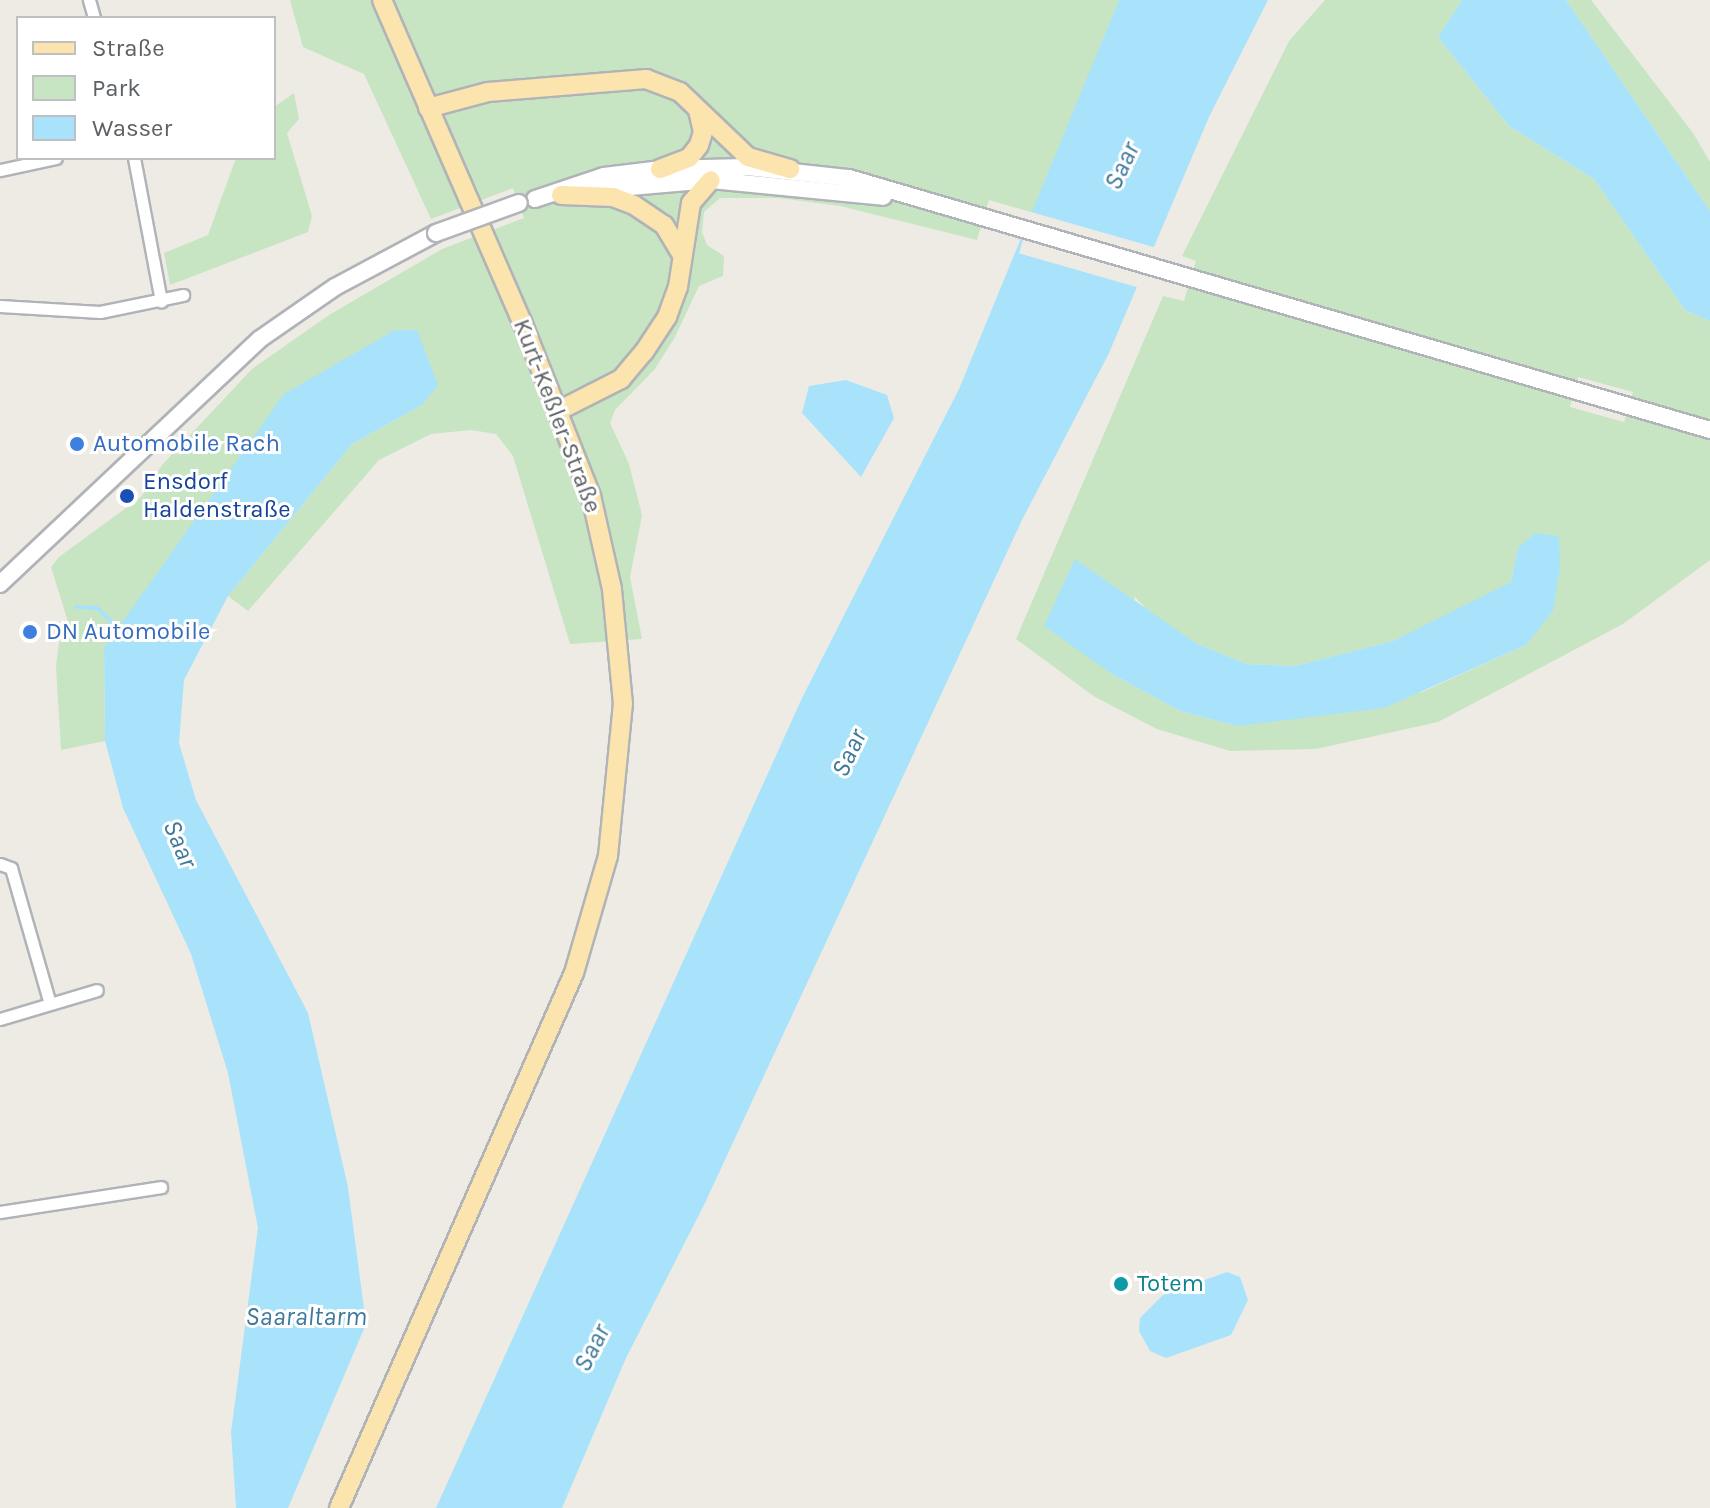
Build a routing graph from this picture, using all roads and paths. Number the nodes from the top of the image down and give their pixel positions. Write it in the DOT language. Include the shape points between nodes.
graph roads {
  1 [pos="382,0"];
  2 [pos="694,104"];
  3 [pos="428,108"];
  4 [pos="47,160"];
  5 [pos="134,160"];
  6 [pos="660,169"];
  7 [pos="790,169"];
  8 [pos="0,170"];
  9 [pos="711,180"];
  10 [pos="561,195"];
  11 [pos="527,201"];
  12 [pos="929,204"];
  13 [pos="681,253"];
  14 [pos="183,295"];
  15 [pos="161,301"];
  16 [pos="0,306"];
  17 [pos="558,411"];
  18 [pos="1710,430"];
  19 [pos="0,584"];
  20 [pos="0,864"];
  21 [pos="97,990"];
  22 [pos="50,1004"];
  23 [pos="0,1019"];
  24 [pos="161,1187"];
  25 [pos="0,1212"];
  26 [pos="339,1508"];
  1 -- 3 [label="main road, Kurt-Keßler-Straße"];
  2 -- 3 [label="main road" via="665,83 616,79 488,92"];
  2 -- 6 [label="main road" via="701,117 699,145 689,158"];
  2 -- 7 [label="main road" via="731,146 748,157"];
  3 -- 17 [label="main road, Kurt-Keßler-Straße"];
  4 -- 8 [label="street"];
  5 -- 15 [label="street"];
  6 -- 7 [label="main road"];
  6 -- 11 [label="main road" via="604,176"];
  7 -- 12 [label="main road" via="849,178"];
  9 -- 10 [label="main road"];
  9 -- 12 [label="main road"];
  9 -- 13 [label="main road" via="691,203"];
  10 -- 11 [label="main road"];
  10 -- 13 [label="main road" via="613,197 634,205 664,225"];
  11 -- 19 [label="main road, bridge" via="436,233 297,311 186,405"];
  12 -- 18 [label="main road"];
  13 -- 17 [label="main road" via="671,307 644,352 621,379"];
  14 -- 15 [label="street"];
  15 -- 16 [label="street" via="73,313"];
  17 -- 26 [label="main road, Kurt-Keßler-Straße" via="591,496 619,641 621,755 608,856 574,973 546,1045"];
  20 -- 22 [label="street" via="11,868"];
  21 -- 22 [label="street"];
  22 -- 23 [label="street"];
  24 -- 25 [label="street"];
}
